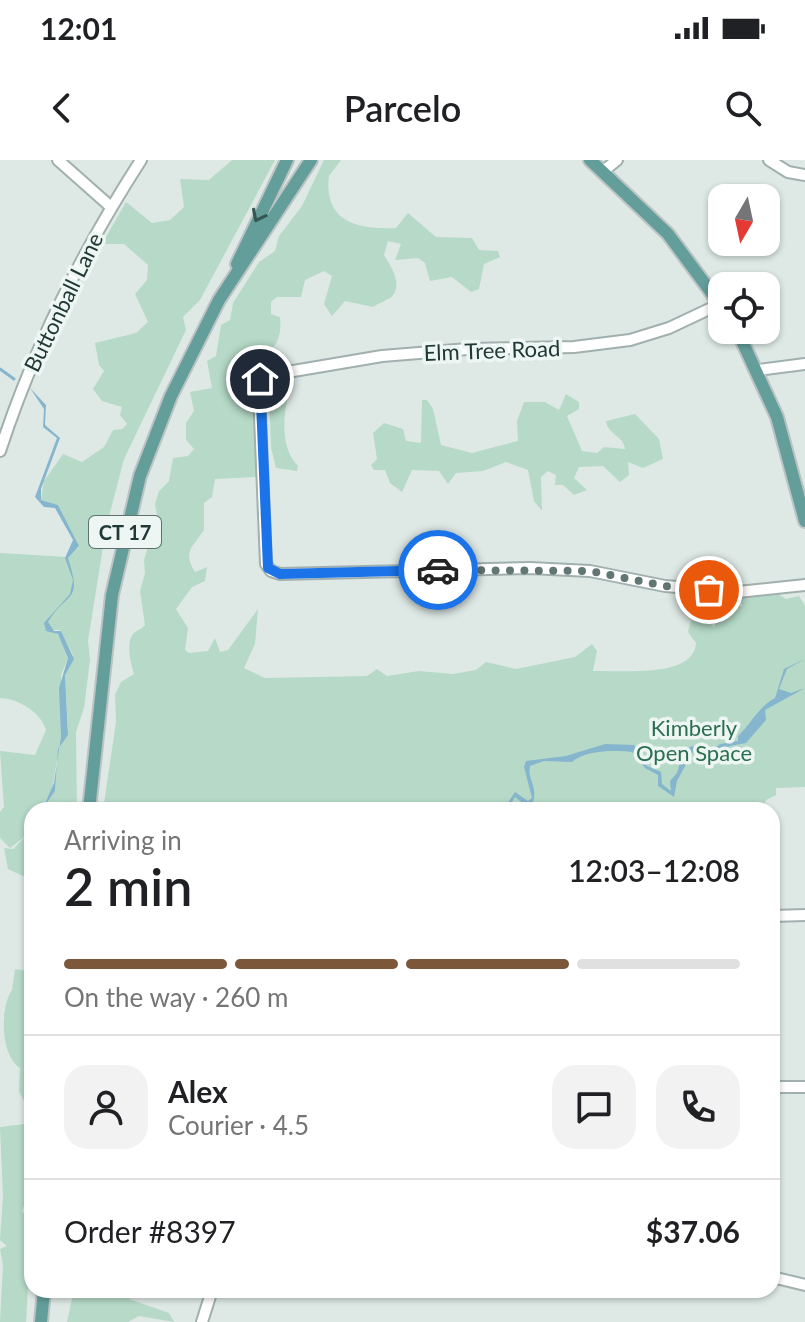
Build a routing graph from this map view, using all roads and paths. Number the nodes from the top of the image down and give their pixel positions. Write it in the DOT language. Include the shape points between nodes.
graph roads {
  1 [pos="58,160"];
  2 [pos="141,160"];
  3 [pos="287,160"];
  4 [pos="311,160"];
  5 [pos="590,160"];
  6 [pos="617,160"];
  7 [pos="769,160"];
  8 [pos="602,172"];
  9 [pos="805,175"];
  10 [pos="111,207"];
  11 [pos="234,275"];
  12 [pos="708,288"];
  13 [pos="708,311"];
  14 [pos="744,344"];
  15 [pos="805,364"];
  16 [pos="758,370"];
  17 [pos="6,417"];
  18 [pos="0,451"];
  19 [pos="805,521"];
  20 [pos="805,585"];
  21 [pos="90,802"];
  22 [pos="805,915"];
  23 [pos="780,916"];
  24 [pos="780,1087"];
  25 [pos="805,1087"];
  26 [pos="780,1279"];
  27 [pos="805,1285"];
  28 [pos="43,1298"];
  29 [pos="210,1298"];
  30 [pos="41,1322"];
  31 [pos="202,1322"];
  1 -- 10 [label="street"];
  2 -- 10 [label="street, Buttonball Lane"];
  3 -- 11 [label="main road, CT 17, one-way"];
  4 -- 11 [label="main road, CT 17"];
  5 -- 8 [label="main road"];
  6 -- 8 [label="street"];
  7 -- 9 [label="street"];
  8 -- 12 [label="main road" via="668,234"];
  10 -- 17 [label="street, Buttonball Lane" via="57,305"];
  11 -- 21 [label="main road, CT 17" via="171,396 130,511 110,609"];
  13 -- 20 [label="street, Elm Tree Road" via="630,340 382,356 260,379 268,568 280,574 590,571 665,586 738,592"];
  14 -- 16 [label="main road"];
  15 -- 16 [label="street"];
  16 -- 19 [label="main road" via="777,417"];
  17 -- 18 [label="street, Buttonball Lane"];
  22 -- 23 [label="street"];
  24 -- 25 [label="street"];
  26 -- 27 [label="street"];
  28 -- 30 [label="main road"];
  29 -- 31 [label="street"];
}
